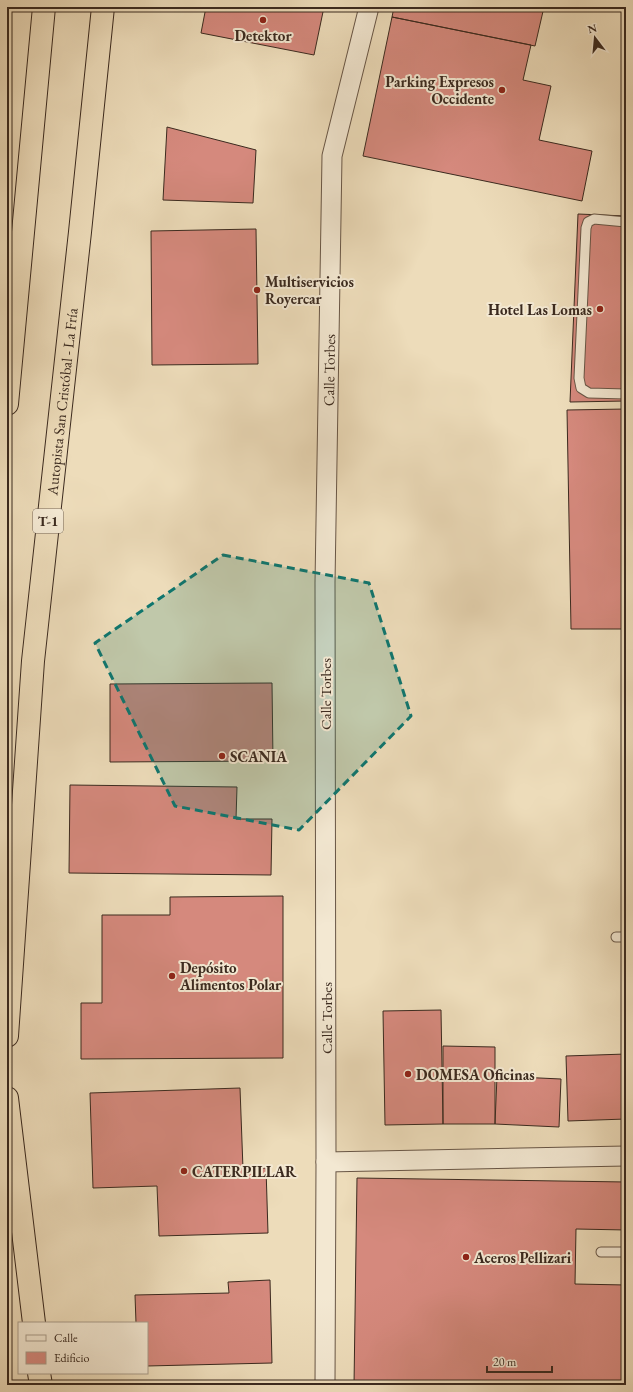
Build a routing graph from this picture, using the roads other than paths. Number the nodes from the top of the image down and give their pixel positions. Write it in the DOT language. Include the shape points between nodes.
graph roads {
  1 [pos="44,7"];
  2 [pos="103,7"];
  3 [pos="369,7"];
  4 [pos="626,222"];
  5 [pos="626,394"];
  6 [pos="7,404"];
  7 [pos="616,937"];
  8 [pos="626,937"];
  9 [pos="7,1036"];
  10 [pos="7,1098"];
  11 [pos="626,1156"];
  12 [pos="326,1162"];
  13 [pos="601,1252"];
  14 [pos="626,1252"];
  15 [pos="34,1322"];
  16 [pos="39,1374"];
  17 [pos="41,1385"];
  18 [pos="325,1385"];
  1 -- 6 [label="highway"];
  2 -- 9 [label="highway, Autopista San Cristóbal - La Fría / T-1" via="33,661"];
  3 -- 12 [label="street, Calle Torbes" via="332,156 325,583"];
  4 -- 5 [label="lane" via="594,219 588,222 586,228 579,378 581,388 589,393"];
  7 -- 8 [label="lane"];
  10 -- 15 [label="highway"];
  11 -- 12 [label="street"];
  12 -- 18 [label="street, Calle Torbes"];
  13 -- 14 [label="lane"];
  16 -- 17 [label="highway"];
}
